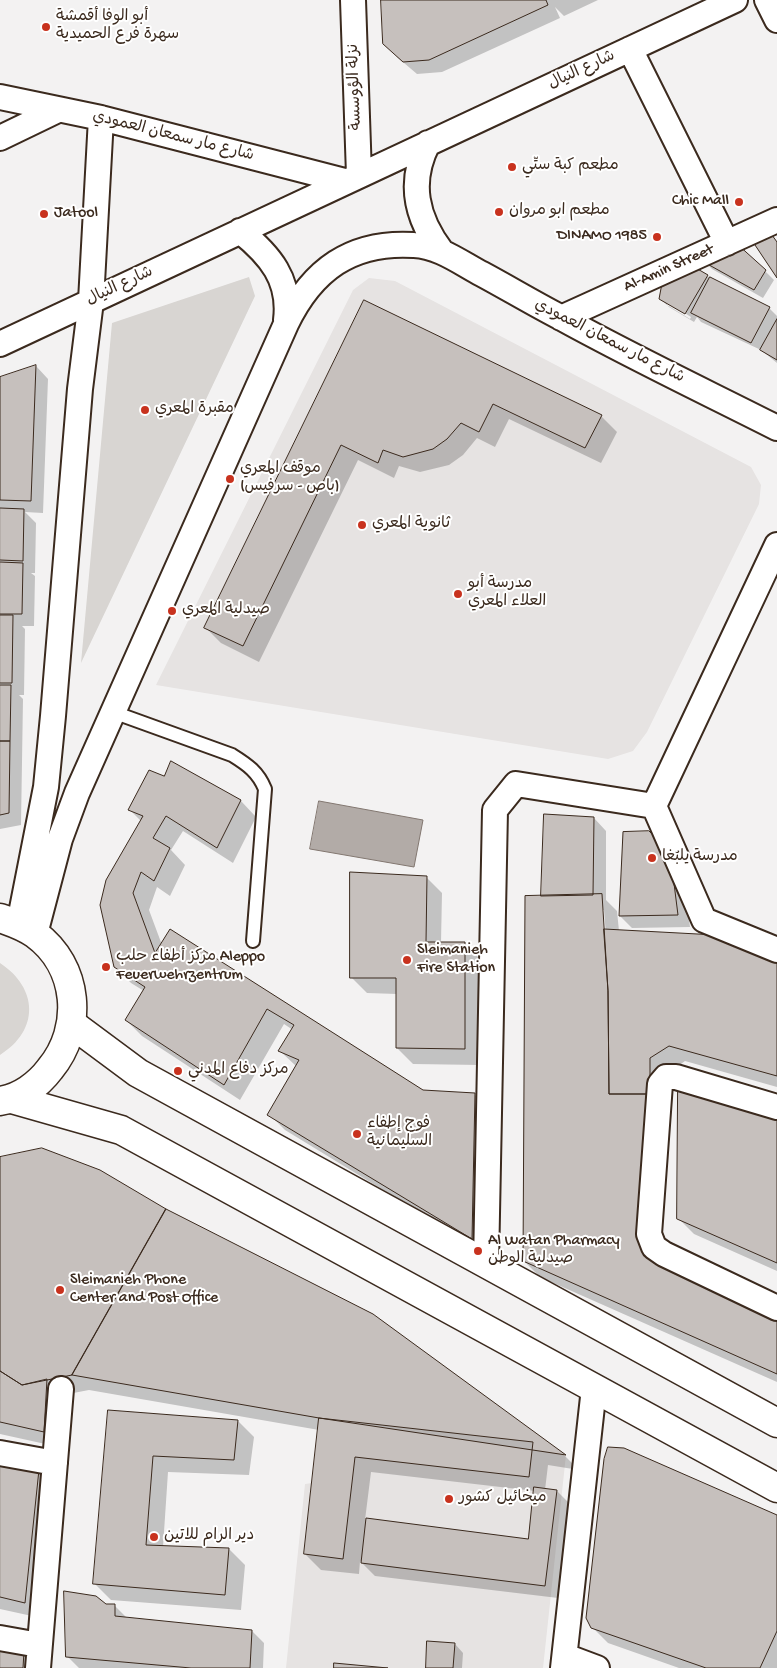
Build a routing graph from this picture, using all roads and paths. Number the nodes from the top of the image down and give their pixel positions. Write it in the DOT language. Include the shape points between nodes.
graph roads {
  1 [pos="353,0"];
  2 [pos="735,0"];
  3 [pos="767,0"];
  4 [pos="777,20"];
  5 [pos="630,49"];
  6 [pos="0,97"];
  7 [pos="58,110"];
  8 [pos="102,118"];
  9 [pos="0,138"];
  10 [pos="428,143"];
  11 [pos="352,178"];
  12 [pos="777,220"];
  13 [pos="240,231"];
  14 [pos="727,243"];
  15 [pos="442,252"];
  16 [pos="91,301"];
  17 [pos="561,318"];
  18 [pos="286,324"];
  19 [pos="0,344"];
  20 [pos="777,428"];
  21 [pos="777,545"];
  22 [pos="771,572"];
  23 [pos="113,712"];
  24 [pos="654,806"];
  25 [pos="18,925"];
  26 [pos="253,941"];
  27 [pos="777,950"];
  28 [pos="72,1024"];
  29 [pos="6,1100"];
  30 [pos="777,1107"];
  31 [pos="486,1264"];
  32 [pos="777,1308"];
  33 [pos="594,1388"];
  34 [pos="61,1389"];
  35 [pos="777,1423"];
  36 [pos="0,1453"];
  37 [pos="54,1463"];
  38 [pos="777,1488"];
  39 [pos="0,1638"];
  40 [pos="39,1657"];
  41 [pos="564,1662"];
  42 [pos="597,1668"];
  1 -- 11 [label="street, نزلة الؤوسسة"];
  2 -- 5 [label="street, شارع النيال"];
  3 -- 4 [label="street"];
  5 -- 10 [label="street, شارع النيال"];
  5 -- 14 [label="street"];
  6 -- 7 [label="street, شارع مار سمعان العمودي"];
  7 -- 8 [label="street, شارع مار سمعان العمودي"];
  7 -- 9 [label="street"];
  8 -- 11 [label="street, شارع مار سمعان العمودي"];
  8 -- 16 [label="street"];
  10 -- 11 [label="street, شارع النيال"];
  10 -- 15 [label="street" via="416,179 417,199 428,231"];
  11 -- 13 [label="street, شارع النيال"];
  12 -- 14 [label="street, Al-Amin Street"];
  13 -- 16 [label="street, شارع النيال"];
  13 -- 18 [label="street" via="270,258 280,273 288,307"];
  14 -- 17 [label="street, Al-Amin Street"];
  15 -- 17 [label="street, شارع مار سمعان العمودي"];
  15 -- 18 [label="street" via="416,245 388,244 345,257 315,278 298,300"];
  16 -- 19 [label="street, شارع النيال"];
  16 -- 25 [label="street" via="80,389 46,787"];
  17 -- 20 [label="street, شارع مار سمعان العمودي"];
  18 -- 23 [label="street"];
  21 -- 22 [label="street"];
  22 -- 24 [label="street"];
  23 -- 25 [label="street" via="60,839"];
  23 -- 26 [label="lane" via="232,755 260,776 265,789"];
  24 -- 27 [label="street" via="704,920"];
  24 -- 31 [label="street" via="516,784 495,810"];
  25 -- 28 [label="main road" via="50,948 67,977 73,1003"];
  28 -- 29 [label="main road" via="62,1056 40,1082"];
  28 -- 31 [label="main road" via="138,1073"];
  29 -- 33 [label="main road" via="121,1130"];
  30 -- 32 [label="street" via="676,1077 666,1077 660,1084 649,1234 654,1247 664,1254"];
  31 -- 35 [label="main road"];
  33 -- 38 [label="main road"];
  33 -- 41 [label="street"];
  34 -- 37 [label="street"];
  36 -- 37 [label="street"];
  37 -- 40 [label="street"];
  39 -- 40 [label="street"];
  41 -- 42 [label="street"];
}
